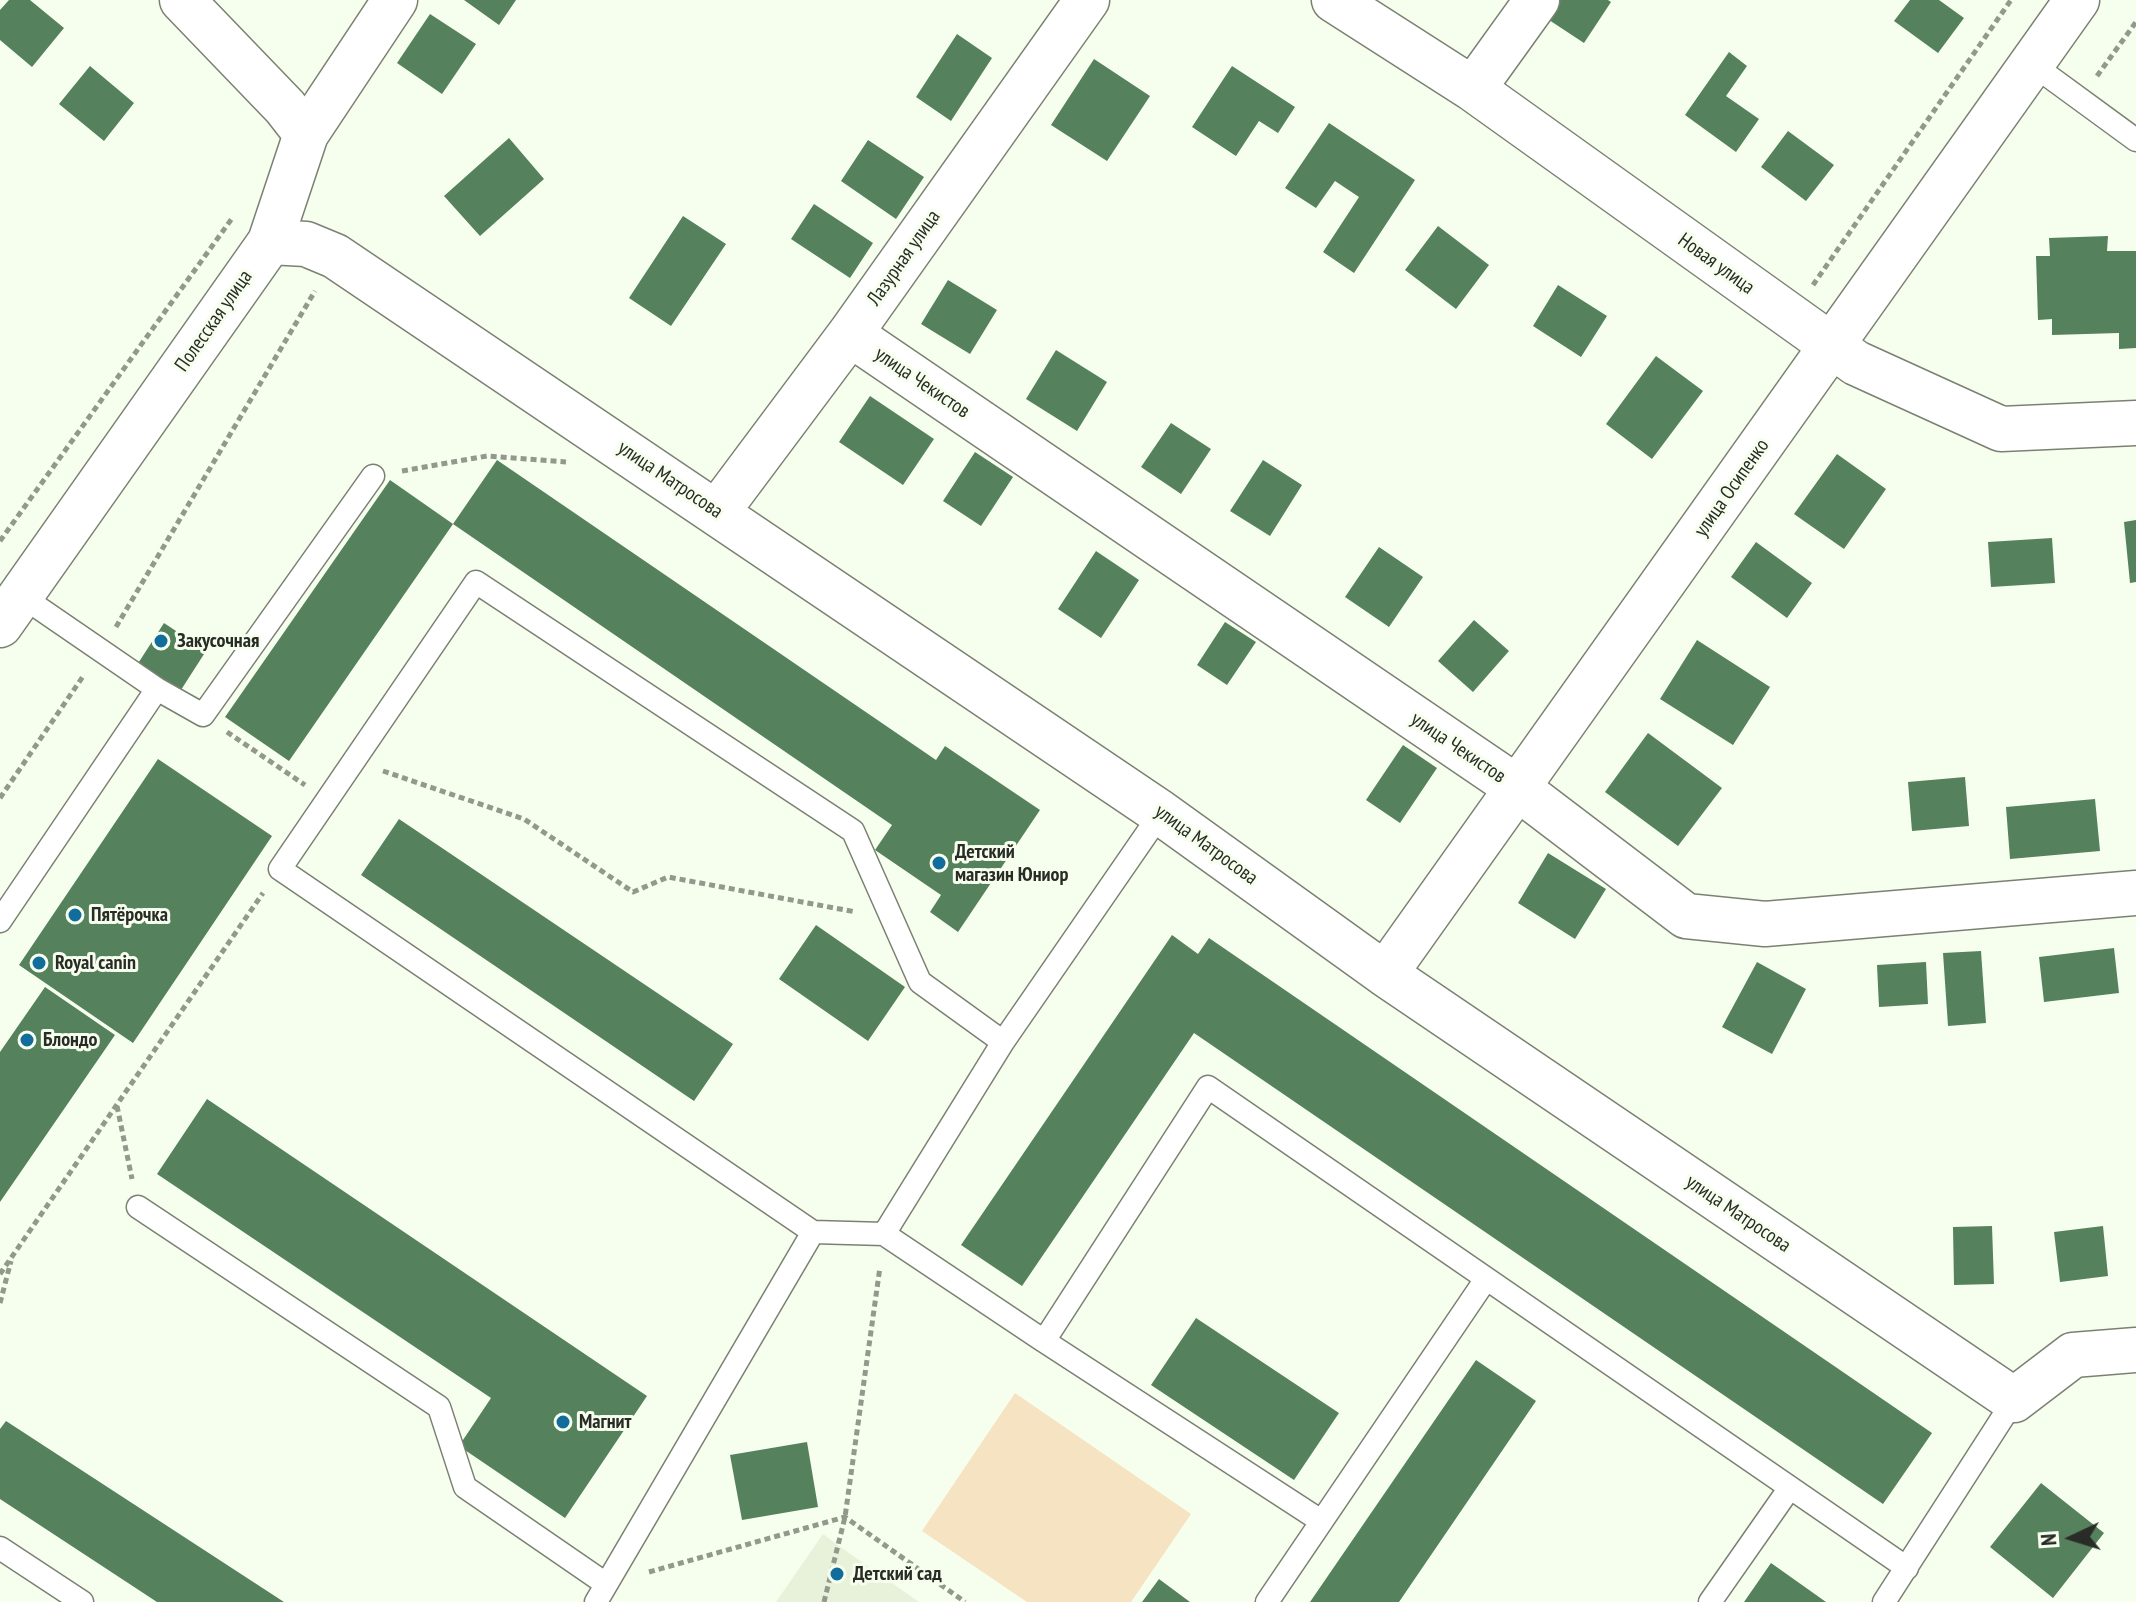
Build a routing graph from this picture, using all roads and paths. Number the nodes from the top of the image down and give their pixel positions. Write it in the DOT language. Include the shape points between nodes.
graph roads {
  1 [pos="182,0"];
  2 [pos="395,0"];
  3 [pos="1087,0"];
  4 [pos="1334,0"];
  5 [pos="1537,0"];
  6 [pos="2011,0"];
  7 [pos="2077,0"];
  8 [pos="2032,64"];
  9 [pos="1473,89"];
  10 [pos="306,134"];
  11 [pos="2136,140"];
  12 [pos="234,214"];
  13 [pos="270,242"];
  14 [pos="335,256"];
  15 [pos="1790,318"];
  16 [pos="850,334"];
  17 [pos="1831,347"];
  18 [pos="2136,423"];
  19 [pos="580,463"];
  20 [pos="373,476"];
  21 [pos="717,512"];
  22 [pos="0,541"];
  23 [pos="10,610"];
  24 [pos="101,651"];
  25 [pos="157,689"];
  26 [pos="203,715"];
  27 [pos="353,761"];
  28 [pos="1519,789"];
  29 [pos="0,798"];
  30 [pos="326,800"];
  31 [pos="1161,813"];
  32 [pos="280,869"];
  33 [pos="2136,893"];
  34 [pos="892,919"];
  35 [pos="0,921"];
  36 [pos="1385,974"];
  37 [pos="1003,1042"];
  38 [pos="117,1105"];
  39 [pos="138,1207"];
  40 [pos="813,1232"];
  41 [pos="884,1234"];
  42 [pos="12,1256"];
  43 [pos="0,1274"];
  44 [pos="1486,1279"];
  45 [pos="0,1303"];
  46 [pos="1044,1341"];
  47 [pos="2136,1350"];
  48 [pos="2014,1400"];
  49 [pos="1789,1489"];
  50 [pos="845,1517"];
  51 [pos="1321,1521"];
  52 [pos="0,1548"];
  53 [pos="1907,1568"];
  54 [pos="601,1593"];
  55 [pos="82,1602"];
  56 [pos="824,1602"];
  57 [pos="965,1602"];
  58 [pos="1267,1602"];
  59 [pos="1710,1602"];
  60 [pos="1884,1602"];
  1 -- 10 [label="street"];
  2 -- 10 [label="street, Полесская улица"];
  3 -- 16 [label="street, Лазурная улица"];
  4 -- 9 [label="street, Новая улица"];
  5 -- 9 [label="street"];
  6 -- 15 [label="path"];
  7 -- 8 [label="street, улица Осипенко"];
  8 -- 11 [label="lane"];
  8 -- 17 [label="street, улица Осипенко"];
  9 -- 15 [label="street, Новая улица"];
  10 -- 13 [label="street, Полесская улица"];
  12 -- 22 [label="path"];
  13 -- 14 [label="street, улица Матросова" via="306,244"];
  13 -- 23 [label="street, Полесская улица"];
  14 -- 21 [label="street, улица Матросова"];
  14 -- 24 [label="path"];
  15 -- 17 [label="street, Новая улица"];
  16 -- 21 [label="street, Лазурная улица"];
  16 -- 28 [label="street, улица Чекистов"];
  17 -- 18 [label="street, Новая улица" via="2001,429"];
  17 -- 28 [label="street, улица Осипенко"];
  19 -- 20 [label="path" via="487,456"];
  20 -- 26 [label="lane"];
  21 -- 31 [label="street, улица Матросова"];
  23 -- 24 [label="lane"];
  24 -- 25 [label="lane"];
  24 -- 29 [label="path"];
  25 -- 26 [label="lane"];
  25 -- 35 [label="lane"];
  26 -- 30 [label="path"];
  27 -- 30 [label="lane"];
  27 -- 34 [label="path" via="524,819 633,892 668,877"];
  27 -- 34 [label="lane" via="476,582 853,831"];
  28 -- 33 [label="street, улица Чекистов" via="1686,916 1765,924"];
  28 -- 36 [label="street, улица Осипенко"];
  30 -- 32 [label="lane"];
  31 -- 36 [label="street, улица Матросова"];
  31 -- 37 [label="lane"];
  32 -- 38 [label="path"];
  32 -- 40 [label="lane"];
  34 -- 37 [label="lane" via="920,982"];
  36 -- 48 [label="street, улица Матросова"];
  37 -- 41 [label="lane"];
  38 -- 39 [label="path"];
  38 -- 42 [label="path"];
  39 -- 54 [label="lane" via="439,1407 465,1487"];
  40 -- 41 [label="lane"];
  40 -- 54 [label="lane"];
  41 -- 46 [label="lane"];
  41 -- 50 [label="path"];
  42 -- 43 [label="path"];
  42 -- 45 [label="path"];
  44 -- 46 [label="lane" via="1208,1087"];
  44 -- 49 [label="lane"];
  44 -- 51 [label="lane"];
  46 -- 51 [label="lane"];
  47 -- 48 [label="street" via="2073,1355"];
  48 -- 53 [label="lane"];
  49 -- 53 [label="lane"];
  49 -- 59 [label="lane"];
  50 -- 54 [label="path"];
  50 -- 56 [label="path"];
  50 -- 57 [label="path"];
  51 -- 58 [label="lane"];
  52 -- 55 [label="lane"];
  53 -- 60 [label="lane"];
}
